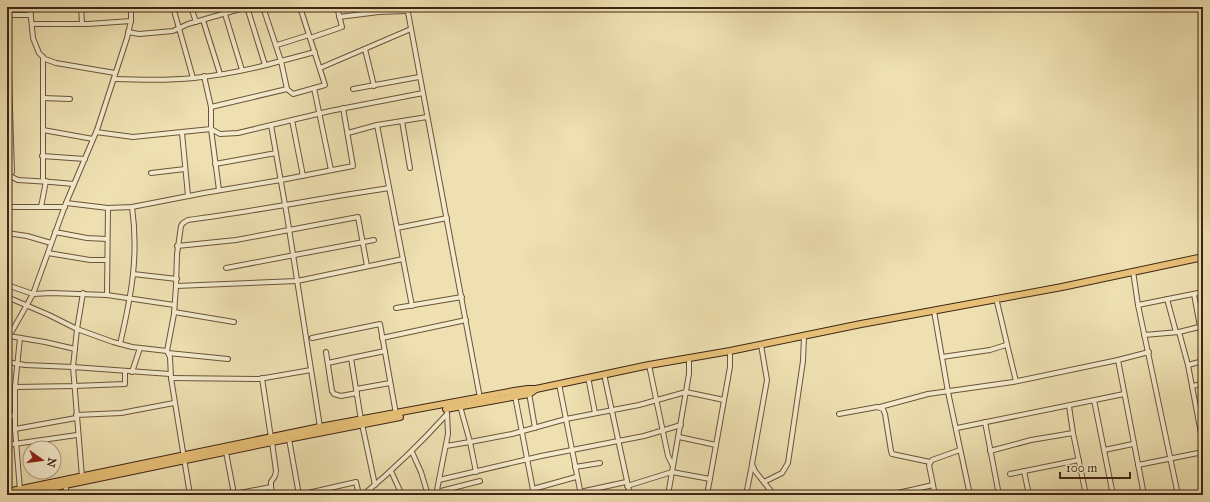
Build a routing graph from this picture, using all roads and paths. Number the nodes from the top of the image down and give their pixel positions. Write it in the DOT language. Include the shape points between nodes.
graph roads {
  1 [pos="30,7"];
  2 [pos="81,7"];
  3 [pos="131,7"];
  4 [pos="173,7"];
  5 [pos="191,7"];
  6 [pos="229,7"];
  7 [pos="247,7"];
  8 [pos="263,7"];
  9 [pos="300,7"];
  10 [pos="337,7"];
  11 [pos="374,7"];
  12 [pos="407,9"];
  13 [pos="230,12"];
  14 [pos="375,12"];
  15 [pos="225,14"];
  16 [pos="7,15"];
  17 [pos="31,15"];
  18 [pos="339,17"];
  19 [pos="203,20"];
  20 [pos="131,21"];
  21 [pos="196,22"];
  22 [pos="32,24"];
  23 [pos="82,24"];
  24 [pos="180,28"];
  25 [pos="411,30"];
  26 [pos="128,32"];
  27 [pos="310,37"];
  28 [pos="276,45"];
  29 [pos="365,50"];
  30 [pos="315,52"];
  31 [pos="43,57"];
  32 [pos="281,61"];
  33 [pos="265,65"];
  34 [pos="320,68"];
  35 [pos="242,70"];
  36 [pos="8,73"];
  37 [pos="116,73"];
  38 [pos="220,74"];
  39 [pos="204,76"];
  40 [pos="420,77"];
  41 [pos="193,78"];
  42 [pos="114,79"];
  43 [pos="374,86"];
  44 [pos="314,88"];
  45 [pos="287,89"];
  46 [pos="353,89"];
  47 [pos="423,93"];
  48 [pos="43,98"];
  49 [pos="70,99"];
  50 [pos="9,103"];
  51 [pos="211,107"];
  52 [pos="343,108"];
  53 [pos="319,114"];
  54 [pos="427,117"];
  55 [pos="292,120"];
  56 [pos="402,121"];
  57 [pos="271,125"];
  58 [pos="377,125"];
  59 [pos="43,130"];
  60 [pos="211,130"];
  61 [pos="96,132"];
  62 [pos="182,133"];
  63 [pos="348,133"];
  64 [pos="93,139"];
  65 [pos="276,153"];
  66 [pos="9,155"];
  67 [pos="42,156"];
  68 [pos="85,159"];
  69 [pos="215,164"];
  70 [pos="410,168"];
  71 [pos="186,169"];
  72 [pos="331,170"];
  73 [pos="151,173"];
  74 [pos="7,175"];
  75 [pos="303,176"];
  76 [pos="281,180"];
  77 [pos="44,181"];
  78 [pos="74,184"];
  79 [pos="389,188"];
  80 [pos="218,190"];
  81 [pos="188,196"];
  82 [pos="66,205"];
  83 [pos="286,205"];
  84 [pos="7,207"];
  85 [pos="41,207"];
  86 [pos="132,207"];
  87 [pos="108,208"];
  88 [pos="447,218"];
  89 [pos="397,228"];
  90 [pos="289,229"];
  91 [pos="55,232"];
  92 [pos="7,233"];
  93 [pos="107,239"];
  94 [pos="374,240"];
  95 [pos="363,241"];
  96 [pos="51,242"];
  97 [pos="177,246"];
  98 [pos="48,253"];
  99 [pos="293,254"];
  100 [pos="1203,257"];
  101 [pos="403,259"];
  102 [pos="107,260"];
  103 [pos="367,266"];
  104 [pos="226,268"];
  105 [pos="1133,271"];
  106 [pos="133,274"];
  107 [pos="176,279"];
  108 [pos="296,281"];
  109 [pos="7,285"];
  110 [pos="176,286"];
  111 [pos="1203,292"];
  112 [pos="82,293"];
  113 [pos="34,294"];
  114 [pos="1194,294"];
  115 [pos="107,295"];
  116 [pos="7,297"];
  117 [pos="131,297"];
  118 [pos="462,297"];
  119 [pos="996,298"];
  120 [pos="1167,299"];
  121 [pos="174,305"];
  122 [pos="1138,305"];
  123 [pos="27,306"];
  124 [pos="412,306"];
  125 [pos="396,308"];
  126 [pos="934,311"];
  127 [pos="174,312"];
  128 [pos="466,320"];
  129 [pos="234,322"];
  130 [pos="1201,326"];
  131 [pos="77,329"];
  132 [pos="1177,332"];
  133 [pos="1144,334"];
  134 [pos="804,336"];
  135 [pos="8,337"];
  136 [pos="20,338"];
  137 [pos="312,338"];
  138 [pos="382,338"];
  139 [pos="120,344"];
  140 [pos="761,345"];
  141 [pos="1006,345"];
  142 [pos="140,348"];
  143 [pos="75,349"];
  144 [pos="385,351"];
  145 [pos="730,351"];
  146 [pos="168,352"];
  147 [pos="326,352"];
  148 [pos="1149,352"];
  149 [pos="942,357"];
  150 [pos="351,358"];
  151 [pos="688,358"];
  152 [pos="228,360"];
  153 [pos="1118,360"];
  154 [pos="1203,361"];
  155 [pos="7,362"];
  156 [pos="328,363"];
  157 [pos="17,364"];
  158 [pos="649,365"];
  159 [pos="1188,365"];
  160 [pos="73,367"];
  161 [pos="311,370"];
  162 [pos="125,371"];
  163 [pos="132,372"];
  164 [pos="604,374"];
  165 [pos="170,376"];
  166 [pos="588,377"];
  167 [pos="262,378"];
  168 [pos="1016,381"];
  169 [pos="390,383"];
  170 [pos="559,384"];
  171 [pos="1203,384"];
  172 [pos="74,386"];
  173 [pos="1192,386"];
  174 [pos="15,387"];
  175 [pos="356,391"];
  176 [pos="528,391"];
  177 [pos="686,392"];
  178 [pos="948,392"];
  179 [pos="1124,394"];
  180 [pos="515,396"];
  181 [pos="480,398"];
  182 [pos="724,400"];
  183 [pos="1094,400"];
  184 [pos="657,401"];
  185 [pos="174,403"];
  186 [pos="460,406"];
  187 [pos="1069,406"];
  188 [pos="880,407"];
  189 [pos="611,410"];
  190 [pos="447,411"];
  191 [pos="595,413"];
  192 [pos="396,414"];
  193 [pos="839,414"];
  194 [pos="7,415"];
  195 [pos="15,416"];
  196 [pos="76,417"];
  197 [pos="566,418"];
  198 [pos="362,422"];
  199 [pos="985,422"];
  200 [pos="681,425"];
  201 [pos="320,427"];
  202 [pos="535,428"];
  203 [pos="956,428"];
  204 [pos="1202,429"];
  205 [pos="15,430"];
  206 [pos="662,431"];
  207 [pos="522,432"];
  208 [pos="1073,433"];
  209 [pos="78,435"];
  210 [pos="679,437"];
  211 [pos="289,439"];
  212 [pos="272,440"];
  213 [pos="470,442"];
  214 [pos="618,442"];
  215 [pos="16,444"];
  216 [pos="1133,444"];
  217 [pos="1203,444"];
  218 [pos="7,445"];
  219 [pos="716,445"];
  220 [pos="446,446"];
  221 [pos="572,450"];
  222 [pos="960,450"];
  223 [pos="1104,450"];
  224 [pos="990,451"];
  225 [pos="226,452"];
  226 [pos="412,452"];
  227 [pos="1203,452"];
  228 [pos="184,458"];
  229 [pos="527,460"];
  230 [pos="1079,460"];
  231 [pos="1170,460"];
  232 [pos="930,462"];
  233 [pos="600,463"];
  234 [pos="752,464"];
  235 [pos="1138,465"];
  236 [pos="673,466"];
  237 [pos="575,467"];
  238 [pos="391,471"];
  239 [pos="1024,471"];
  240 [pos="476,472"];
  241 [pos="672,472"];
  242 [pos="1010,474"];
  243 [pos="82,477"];
  244 [pos="576,477"];
  245 [pos="710,479"];
  246 [pos="439,480"];
  247 [pos="480,481"];
  248 [pos="65,482"];
  249 [pos="764,482"];
  250 [pos="627,484"];
  251 [pos="933,484"];
  252 [pos="375,485"];
  253 [pos="271,487"];
  254 [pos="7,492"];
  255 [pos="19,492"];
  256 [pos="436,493"];
  257 [pos="533,493"];
  258 [pos="234,494"];
  259 [pos="244,494"];
  260 [pos="580,494"];
  261 [pos="67,495"];
  262 [pos="190,495"];
  263 [pos="229,495"];
  264 [pos="273,495"];
  265 [pos="299,495"];
  266 [pos="359,495"];
  267 [pos="363,495"];
  268 [pos="402,495"];
  269 [pos="428,495"];
  270 [pos="630,495"];
  271 [pos="668,495"];
  272 [pos="707,495"];
  273 [pos="746,495"];
  274 [pos="774,495"];
  275 [pos="801,495"];
  276 [pos="810,495"];
  277 [pos="889,495"];
  278 [pos="935,495"];
  279 [pos="970,495"];
  280 [pos="999,495"];
  281 [pos="1029,495"];
  282 [pos="1086,495"];
  283 [pos="1114,495"];
  284 [pos="1144,495"];
  285 [pos="1178,495"];
  1 -- 17 [label="street"];
  2 -- 23 [label="street"];
  3 -- 20 [label="street"];
  4 -- 24 [label="street"];
  5 -- 21 [label="street"];
  6 -- 13 [label="street"];
  7 -- 13 [label="street"];
  7 -- 33 [label="street"];
  8 -- 28 [label="street"];
  9 -- 27 [label="street"];
  10 -- 18 [label="street"];
  11 -- 14 [label="street"];
  12 -- 14 [label="street"];
  12 -- 25 [label="street"];
  13 -- 15 [label="street"];
  14 -- 18 [label="street"];
  15 -- 19 [label="street"];
  15 -- 35 [label="street"];
  16 -- 17 [label="street"];
  16 -- 36 [label="street"];
  17 -- 22 [label="street"];
  18 -- 27 [label="street" via="342,28"];
  19 -- 21 [label="street"];
  19 -- 38 [label="street"];
  20 -- 23 [label="street"];
  20 -- 26 [label="street"];
  21 -- 24 [label="street"];
  22 -- 23 [label="street"];
  22 -- 31 [label="street" via="33,38"];
  24 -- 26 [label="street" via="139,34"];
  24 -- 41 [label="street"];
  25 -- 29 [label="street"];
  25 -- 40 [label="street"];
  26 -- 37 [label="street"];
  27 -- 28 [label="street"];
  27 -- 30 [label="street"];
  28 -- 32 [label="street"];
  29 -- 34 [label="street"];
  29 -- 43 [label="street"];
  30 -- 32 [label="street"];
  30 -- 34 [label="street"];
  31 -- 37 [label="street" via="56,63"];
  31 -- 48 [label="street"];
  32 -- 33 [label="street"];
  32 -- 45 [label="street"];
  33 -- 35 [label="street"];
  34 -- 44 [label="street" via="325,85"];
  35 -- 38 [label="street"];
  36 -- 50 [label="street"];
  37 -- 42 [label="street"];
  38 -- 39 [label="street"];
  39 -- 41 [label="street"];
  39 -- 51 [label="street"];
  40 -- 43 [label="street"];
  40 -- 47 [label="street"];
  41 -- 42 [label="street"];
  42 -- 61 [label="street"];
  43 -- 46 [label="street"];
  44 -- 45 [label="street" via="293,94"];
  44 -- 53 [label="street"];
  45 -- 51 [label="street"];
  47 -- 52 [label="street"];
  47 -- 54 [label="street"];
  48 -- 49 [label="street"];
  48 -- 59 [label="street"];
  50 -- 66 [label="street"];
  51 -- 60 [label="street"];
  52 -- 53 [label="street"];
  52 -- 63 [label="street"];
  53 -- 55 [label="street"];
  53 -- 72 [label="street"];
  54 -- 56 [label="street"];
  54 -- 88 [label="street"];
  55 -- 57 [label="street"];
  55 -- 75 [label="street"];
  56 -- 58 [label="street"];
  56 -- 70 [label="street"];
  57 -- 60 [label="street" via="226,134"];
  57 -- 65 [label="street"];
  58 -- 63 [label="street"];
  58 -- 79 [label="street"];
  59 -- 64 [label="street"];
  59 -- 67 [label="street"];
  60 -- 62 [label="street"];
  60 -- 69 [label="street"];
  61 -- 62 [label="street" via="133,137"];
  61 -- 64 [label="street"];
  62 -- 71 [label="street"];
  63 -- 72 [label="street" via="353,166"];
  64 -- 68 [label="street"];
  65 -- 69 [label="street"];
  65 -- 76 [label="street"];
  66 -- 74 [label="street" via="12,172"];
  67 -- 68 [label="street"];
  67 -- 77 [label="street"];
  68 -- 78 [label="street"];
  69 -- 80 [label="street"];
  71 -- 73 [label="street"];
  71 -- 81 [label="street"];
  72 -- 75 [label="street"];
  74 -- 77 [label="street" via="18,180"];
  75 -- 76 [label="street"];
  76 -- 80 [label="street"];
  76 -- 83 [label="street"];
  77 -- 78 [label="street"];
  77 -- 85 [label="street"];
  78 -- 82 [label="street"];
  79 -- 83 [label="street"];
  79 -- 89 [label="street"];
  80 -- 81 [label="street"];
  81 -- 86 [label="street"];
  82 -- 85 [label="street"];
  82 -- 87 [label="street"];
  82 -- 91 [label="street"];
  83 -- 90 [label="street"];
  83 -- 97 [label="street" via="188,220 181,226"];
  84 -- 85 [label="street"];
  86 -- 87 [label="street"];
  86 -- 106 [label="street"];
  87 -- 93 [label="street"];
  88 -- 89 [label="street"];
  88 -- 118 [label="street"];
  89 -- 101 [label="street"];
  90 -- 95 [label="street" via="358,217"];
  90 -- 97 [label="street" via="236,240"];
  90 -- 99 [label="street"];
  91 -- 93 [label="street"];
  91 -- 96 [label="street"];
  92 -- 96 [label="street"];
  93 -- 102 [label="street"];
  94 -- 95 [label="street"];
  95 -- 99 [label="street"];
  95 -- 103 [label="street"];
  96 -- 98 [label="street"];
  97 -- 107 [label="street"];
  98 -- 102 [label="street" via="90,260"];
  98 -- 113 [label="street"];
  99 -- 104 [label="street"];
  99 -- 108 [label="street"];
  100 -- 105 [label="main road"];
  101 -- 103 [label="street"];
  101 -- 124 [label="street"];
  102 -- 115 [label="street"];
  103 -- 108 [label="street"];
  105 -- 119 [label="main road"];
  105 -- 122 [label="street"];
  106 -- 107 [label="street"];
  106 -- 117 [label="street"];
  107 -- 110 [label="street"];
  108 -- 110 [label="street"];
  108 -- 161 [label="street"];
  109 -- 113 [label="street"];
  110 -- 121 [label="street"];
  111 -- 114 [label="street"];
  112 -- 113 [label="street"];
  112 -- 115 [label="street"];
  112 -- 131 [label="street"];
  113 -- 123 [label="street"];
  114 -- 120 [label="street"];
  114 -- 130 [label="street"];
  115 -- 117 [label="street"];
  116 -- 123 [label="street"];
  117 -- 121 [label="street"];
  117 -- 139 [label="street"];
  118 -- 124 [label="street"];
  118 -- 128 [label="street"];
  119 -- 126 [label="main road"];
  119 -- 141 [label="street"];
  120 -- 122 [label="street"];
  120 -- 132 [label="street"];
  121 -- 127 [label="street"];
  122 -- 133 [label="street"];
  123 -- 131 [label="street"];
  123 -- 135 [label="street"];
  124 -- 125 [label="street"];
  126 -- 134 [label="main road"];
  126 -- 149 [label="street"];
  127 -- 129 [label="street"];
  127 -- 146 [label="street"];
  128 -- 138 [label="street"];
  128 -- 181 [label="street"];
  130 -- 132 [label="street"];
  131 -- 139 [label="street"];
  131 -- 143 [label="street"];
  132 -- 133 [label="street"];
  132 -- 159 [label="street"];
  133 -- 148 [label="street"];
  134 -- 140 [label="main road"];
  134 -- 249 [label="street" via="803,361 788,463 782,473"];
  135 -- 136 [label="street"];
  136 -- 143 [label="street"];
  136 -- 157 [label="street"];
  137 -- 138 [label="street" via="380,324"];
  138 -- 144 [label="street"];
  139 -- 142 [label="street"];
  140 -- 145 [label="main road"];
  140 -- 234 [label="street" via="767,380"];
  141 -- 149 [label="street"];
  141 -- 168 [label="street"];
  142 -- 146 [label="street"];
  142 -- 163 [label="street"];
  143 -- 160 [label="street"];
  144 -- 150 [label="street"];
  144 -- 169 [label="street"];
  145 -- 151 [label="main road"];
  145 -- 182 [label="street"];
  146 -- 152 [label="street"];
  146 -- 165 [label="street"];
  147 -- 156 [label="street"];
  148 -- 153 [label="street"];
  148 -- 231 [label="street"];
  149 -- 178 [label="street"];
  150 -- 156 [label="street"];
  150 -- 175 [label="street"];
  151 -- 158 [label="main road"];
  151 -- 177 [label="street"];
  153 -- 168 [label="street"];
  153 -- 179 [label="street"];
  154 -- 159 [label="street"];
  155 -- 157 [label="street"];
  156 -- 175 [label="street" via="334,394 341,396"];
  157 -- 160 [label="street"];
  157 -- 174 [label="street"];
  158 -- 164 [label="main road"];
  158 -- 184 [label="street"];
  159 -- 173 [label="street"];
  160 -- 162 [label="street"];
  160 -- 172 [label="street"];
  161 -- 167 [label="street"];
  161 -- 201 [label="street"];
  162 -- 163 [label="street"];
  162 -- 172 [label="street" via="125,384"];
  163 -- 165 [label="street"];
  164 -- 166 [label="main road"];
  164 -- 189 [label="street"];
  165 -- 167 [label="street"];
  165 -- 185 [label="street"];
  166 -- 170 [label="main road"];
  166 -- 191 [label="street"];
  167 -- 212 [label="street"];
  168 -- 178 [label="street"];
  169 -- 175 [label="street"];
  169 -- 192 [label="street"];
  170 -- 176 [label="main road"];
  170 -- 197 [label="street"];
  171 -- 173 [label="street"];
  172 -- 174 [label="street"];
  172 -- 196 [label="street"];
  173 -- 204 [label="street"];
  174 -- 195 [label="street"];
  175 -- 198 [label="street"];
  176 -- 180 [label="main road"];
  176 -- 181 [label="main road"];
  176 -- 202 [label="street"];
  177 -- 182 [label="street"];
  177 -- 184 [label="street"];
  177 -- 200 [label="street"];
  178 -- 188 [label="street" via="918,396"];
  178 -- 203 [label="street"];
  179 -- 183 [label="street"];
  179 -- 216 [label="street"];
  180 -- 186 [label="main road"];
  180 -- 207 [label="street"];
  181 -- 192 [label="main road"];
  182 -- 219 [label="street"];
  183 -- 187 [label="street"];
  183 -- 223 [label="street"];
  184 -- 189 [label="street"];
  184 -- 206 [label="street"];
  185 -- 196 [label="street" via="121,413"];
  185 -- 228 [label="street"];
  186 -- 190 [label="main road"];
  186 -- 213 [label="street"];
  187 -- 199 [label="street"];
  187 -- 208 [label="street"];
  188 -- 193 [label="street"];
  188 -- 232 [label="street" via="885,414 892,454"];
  189 -- 191 [label="street"];
  189 -- 214 [label="street"];
  190 -- 198 [label="main road"];
  190 -- 220 [label="street"];
  190 -- 226 [label="street"];
  191 -- 197 [label="street"];
  192 -- 198 [label="main road"];
  194 -- 195 [label="street"];
  195 -- 205 [label="street"];
  196 -- 205 [label="street"];
  196 -- 209 [label="street"];
  197 -- 202 [label="street"];
  197 -- 221 [label="street"];
  198 -- 201 [label="main road"];
  198 -- 211 [label="main road"];
  198 -- 252 [label="street"];
  199 -- 203 [label="street"];
  199 -- 224 [label="street"];
  200 -- 206 [label="street"];
  200 -- 210 [label="street"];
  201 -- 212 [label="main road"];
  202 -- 207 [label="street"];
  203 -- 222 [label="street"];
  204 -- 217 [label="street"];
  205 -- 215 [label="street"];
  206 -- 214 [label="street"];
  206 -- 236 [label="street"];
  207 -- 213 [label="street"];
  207 -- 229 [label="street"];
  208 -- 224 [label="street" via="1031,440"];
  208 -- 230 [label="street"];
  209 -- 215 [label="street"];
  209 -- 243 [label="street"];
  210 -- 219 [label="street"];
  210 -- 236 [label="street"];
  211 -- 212 [label="main road"];
  211 -- 265 [label="street"];
  212 -- 225 [label="main road"];
  212 -- 228 [label="main road"];
  212 -- 253 [label="street" via="276,471 270,482"];
  213 -- 220 [label="street"];
  213 -- 240 [label="street"];
  214 -- 221 [label="street"];
  214 -- 250 [label="street"];
  215 -- 218 [label="street"];
  215 -- 255 [label="street"];
  216 -- 223 [label="street"];
  216 -- 235 [label="street"];
  219 -- 245 [label="street"];
  220 -- 246 [label="street"];
  221 -- 229 [label="street"];
  221 -- 237 [label="street"];
  222 -- 232 [label="street"];
  222 -- 279 [label="street"];
  223 -- 283 [label="street"];
  224 -- 280 [label="street"];
  225 -- 228 [label="main road"];
  225 -- 258 [label="street"];
  226 -- 238 [label="street"];
  226 -- 269 [label="street"];
  227 -- 231 [label="street"];
  228 -- 243 [label="main road"];
  228 -- 248 [label="main road"];
  228 -- 262 [label="street"];
  229 -- 240 [label="street"];
  229 -- 257 [label="street"];
  230 -- 239 [label="street"];
  230 -- 282 [label="street"];
  231 -- 235 [label="street"];
  231 -- 285 [label="street"];
  232 -- 251 [label="street"];
  233 -- 237 [label="street"];
  234 -- 249 [label="street"];
  234 -- 273 [label="street"];
  235 -- 284 [label="street"];
  236 -- 241 [label="street"];
  237 -- 244 [label="street"];
  238 -- 252 [label="street"];
  238 -- 268 [label="street"];
  239 -- 242 [label="street"];
  239 -- 281 [label="street"];
  240 -- 246 [label="street"];
  241 -- 245 [label="street"];
  241 -- 250 [label="street"];
  241 -- 271 [label="street"];
  243 -- 248 [label="main road"];
  244 -- 257 [label="street"];
  244 -- 260 [label="street"];
  245 -- 272 [label="street"];
  246 -- 256 [label="street"];
  247 -- 256 [label="street"];
  248 -- 255 [label="main road"];
  248 -- 261 [label="street"];
  249 -- 274 [label="street"];
  250 -- 260 [label="street"];
  250 -- 270 [label="street"];
  251 -- 277 [label="street"];
  251 -- 278 [label="street"];
  252 -- 267 [label="street"];
  253 -- 259 [label="street"];
  253 -- 264 [label="street"];
  254 -- 255 [label="main road"];
  258 -- 259 [label="street"];
  258 -- 263 [label="street"];
  265 -- 266 [label="street" via="356,482"];
  275 -- 276 [label="street"];
}
